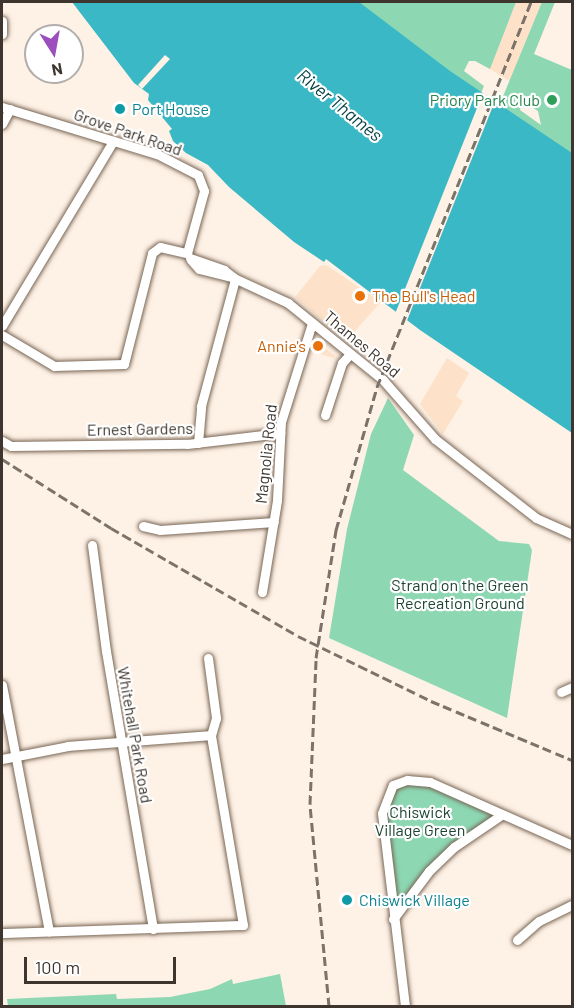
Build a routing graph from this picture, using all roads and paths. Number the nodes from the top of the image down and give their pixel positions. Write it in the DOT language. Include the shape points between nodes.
graph roads {
  1 [pos="2,21"];
  2 [pos="2,34"];
  3 [pos="6,108"];
  4 [pos="2,124"];
  5 [pos="112,141"];
  6 [pos="189,257"];
  7 [pos="235,279"];
  8 [pos="312,323"];
  9 [pos="2,326"];
  10 [pos="2,335"];
  11 [pos="350,354"];
  12 [pos="325,415"];
  13 [pos="280,433"];
  14 [pos="2,441"];
  15 [pos="198,443"];
  16 [pos="274,522"];
  17 [pos="143,526"];
  18 [pos="573,534"];
  19 [pos="92,545"];
  20 [pos="262,592"];
  21 [pos="208,658"];
  22 [pos="2,685"];
  23 [pos="573,687"];
  24 [pos="561,692"];
  25 [pos="211,735"];
  26 [pos="121,742"];
  27 [pos="14,757"];
  28 [pos="2,759"];
  29 [pos="501,815"];
  30 [pos="573,845"];
  31 [pos="573,906"];
  32 [pos="393,919"];
  33 [pos="153,930"];
  34 [pos="49,932"];
  35 [pos="2,933"];
  36 [pos="517,940"];
  37 [pos="405,1006"];
  1 -- 2 [label="street"];
  3 -- 4 [label="street"];
  3 -- 5 [label="street, Grove Park Road"];
  5 -- 6 [label="street, Grove Park Road" via="169,160 202,180 203,197"];
  5 -- 9 [label="street"];
  6 -- 7 [label="street, Thames Road" via="199,269"];
  6 -- 10 [label="street" via="160,248 152,253 124,364 54,366"];
  7 -- 8 [label="street, Thames Road" via="278,297"];
  7 -- 15 [label="street" via="201,406"];
  8 -- 11 [label="street, Thames Road"];
  8 -- 13 [label="street, Magnolia Road" via="297,361"];
  11 -- 12 [label="street" via="342,363"];
  11 -- 18 [label="street, Thames Road" via="399,395 435,440 536,518"];
  13 -- 15 [label="street, Ernest Gardens"];
  13 -- 16 [label="street, Magnolia Road"];
  14 -- 15 [label="street, Ernest Gardens" via="11,446"];
  16 -- 17 [label="street" via="160,530"];
  16 -- 20 [label="street, Magnolia Road"];
  19 -- 26 [label="street, Whitehall Park Road"];
  21 -- 25 [label="street" via="216,718"];
  22 -- 27 [label="street"];
  23 -- 24 [label="street"];
  25 -- 26 [label="street"];
  25 -- 33 [label="street" via="243,925"];
  26 -- 27 [label="street" via="68,746"];
  26 -- 33 [label="street, Whitehall Park Road"];
  27 -- 28 [label="street"];
  27 -- 34 [label="street"];
  29 -- 30 [label="street"];
  29 -- 32 [label="street" via="454,847 429,871"];
  29 -- 32 [label="street" via="430,782 407,780 393,785 382,813"];
  31 -- 36 [label="street" via="539,921"];
  32 -- 37 [label="street"];
  33 -- 34 [label="street"];
  34 -- 35 [label="street"];
}
